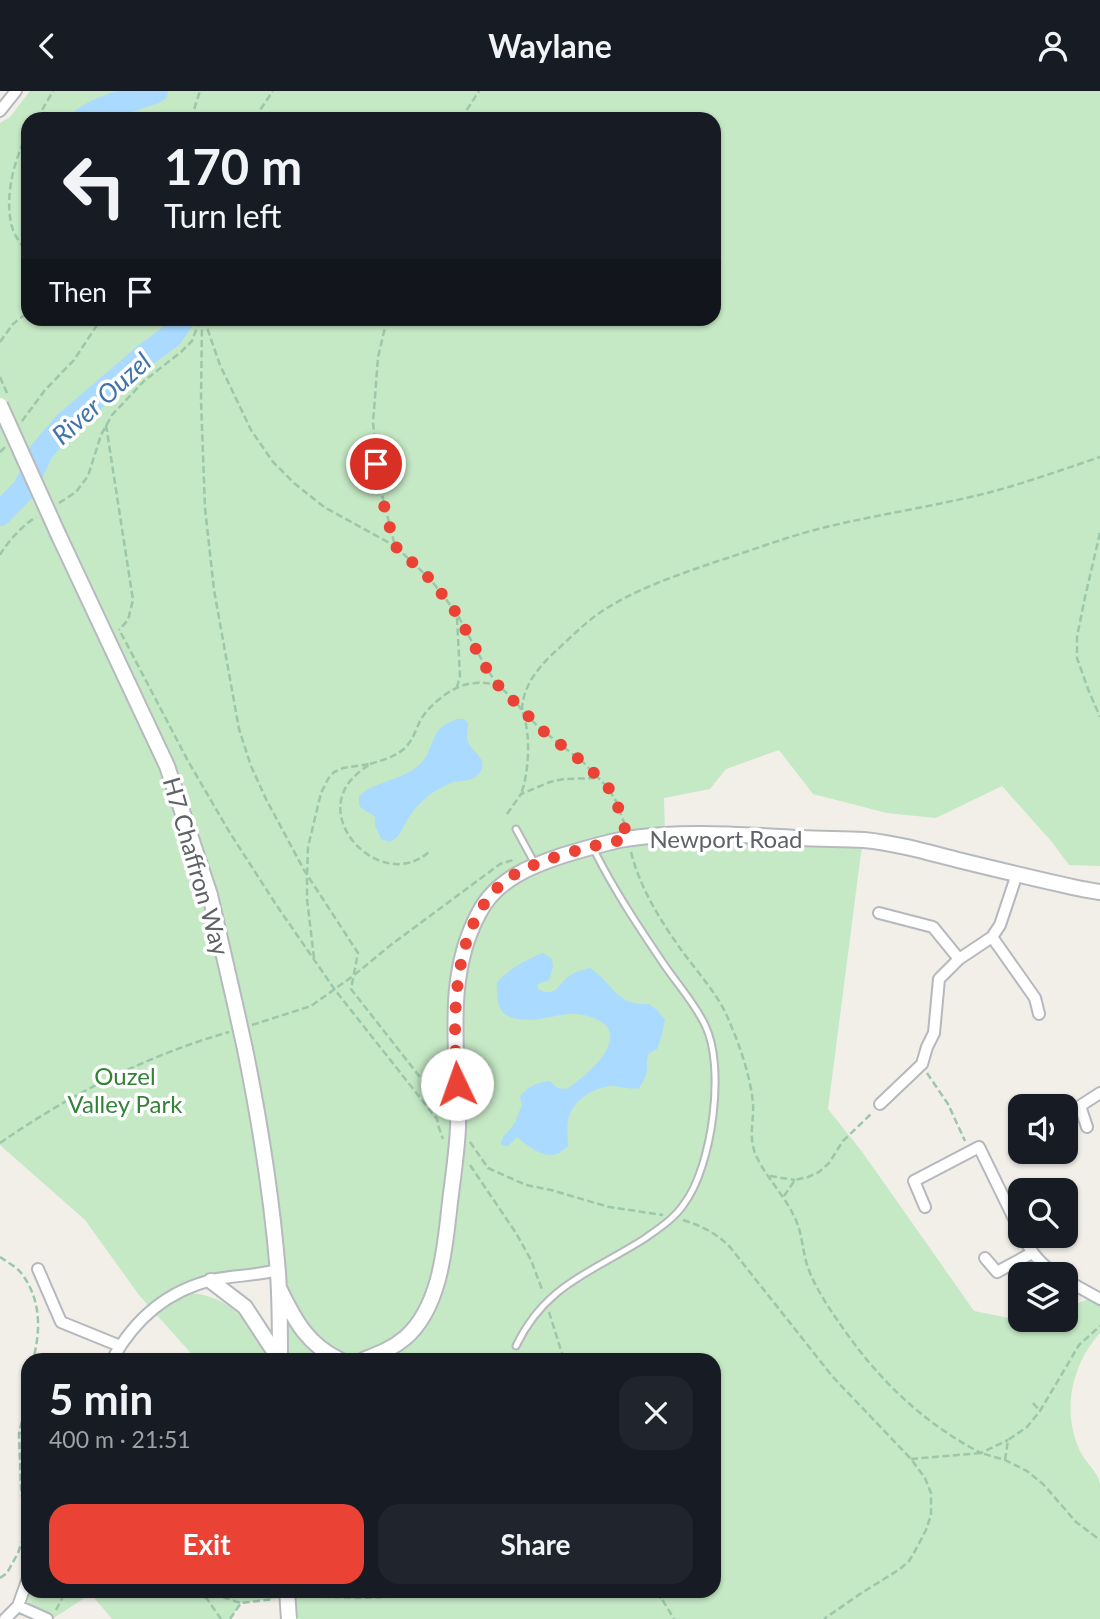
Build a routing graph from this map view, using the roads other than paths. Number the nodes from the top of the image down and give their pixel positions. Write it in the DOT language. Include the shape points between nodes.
graph roads {
  1 [pos="16,91"];
  2 [pos="0,111"];
  3 [pos="0,405"];
  4 [pos="516,829"];
  5 [pos="593,847"];
  6 [pos="532,859"];
  7 [pos="1017,874"];
  8 [pos="1100,892"];
  9 [pos="879,913"];
  10 [pos="992,937"];
  11 [pos="959,959"];
  12 [pos="1039,1014"];
  13 [pos="1100,1093"];
  14 [pos="880,1104"];
  15 [pos="1087,1127"];
  16 [pos="1008,1206"];
  17 [pos="925,1207"];
  18 [pos="1029,1248"];
  19 [pos="1032,1253"];
  20 [pos="985,1258"];
  21 [pos="1041,1262"];
  22 [pos="38,1269"];
  23 [pos="277,1270"];
  24 [pos="211,1281"];
  25 [pos="278,1286"];
  26 [pos="1078,1287"];
  27 [pos="1100,1299"];
  28 [pos="120,1346"];
  29 [pos="516,1346"];
  30 [pos="116,1353"];
  31 [pos="275,1353"];
  32 [pos="280,1353"];
  33 [pos="327,1353"];
  34 [pos="380,1353"];
  35 [pos="21,1598"];
  36 [pos="288,1598"];
  37 [pos="18,1606"];
  38 [pos="5,1619"];
  39 [pos="48,1619"];
  40 [pos="289,1619"];
  1 -- 2 [label="street"];
  3 -- 23 [label="street, H7 Chaffron Way, bridge" via="167,766 210,895 258,1121"];
  4 -- 6 [label="lane"];
  5 -- 6 [label="street, Newport Road"];
  5 -- 7 [label="street, Newport Road" via="627,839 697,834 865,840"];
  5 -- 29 [label="lane" via="623,904 706,1027 715,1072 710,1136 696,1185 673,1217 546,1301"];
  6 -- 34 [label="street, Newport Road" via="490,897 467,942 457,982 458,1127 443,1264 419,1321 407,1336"];
  7 -- 8 [label="street, Newport Road"];
  7 -- 10 [label="street"];
  9 -- 11 [label="street" via="933,927"];
  10 -- 11 [label="street"];
  10 -- 12 [label="street" via="1035,998"];
  11 -- 14 [label="street" via="939,979 934,1033 922,1064"];
  13 -- 15 [label="street" via="1080,1106"];
  16 -- 17 [label="street" via="979,1147 914,1181"];
  18 -- 19 [label="street"];
  19 -- 20 [label="street" via="996,1272"];
  19 -- 21 [label="street"];
  22 -- 28 [label="street" via="61,1322"];
  23 -- 24 [label="street"];
  23 -- 25 [label="street, H7 Chaffron Way"];
  24 -- 28 [label="street" via="177,1292 152,1309"];
  24 -- 31 [label="street" via="245,1307"];
  25 -- 32 [label="street, H7 Chaffron Way"];
  25 -- 33 [label="street" via="307,1337"];
  26 -- 27 [label="street"];
  28 -- 30 [label="street"];
  35 -- 37 [label="street"];
  36 -- 40 [label="street, bridge"];
  37 -- 38 [label="street"];
  37 -- 39 [label="street"];
}
